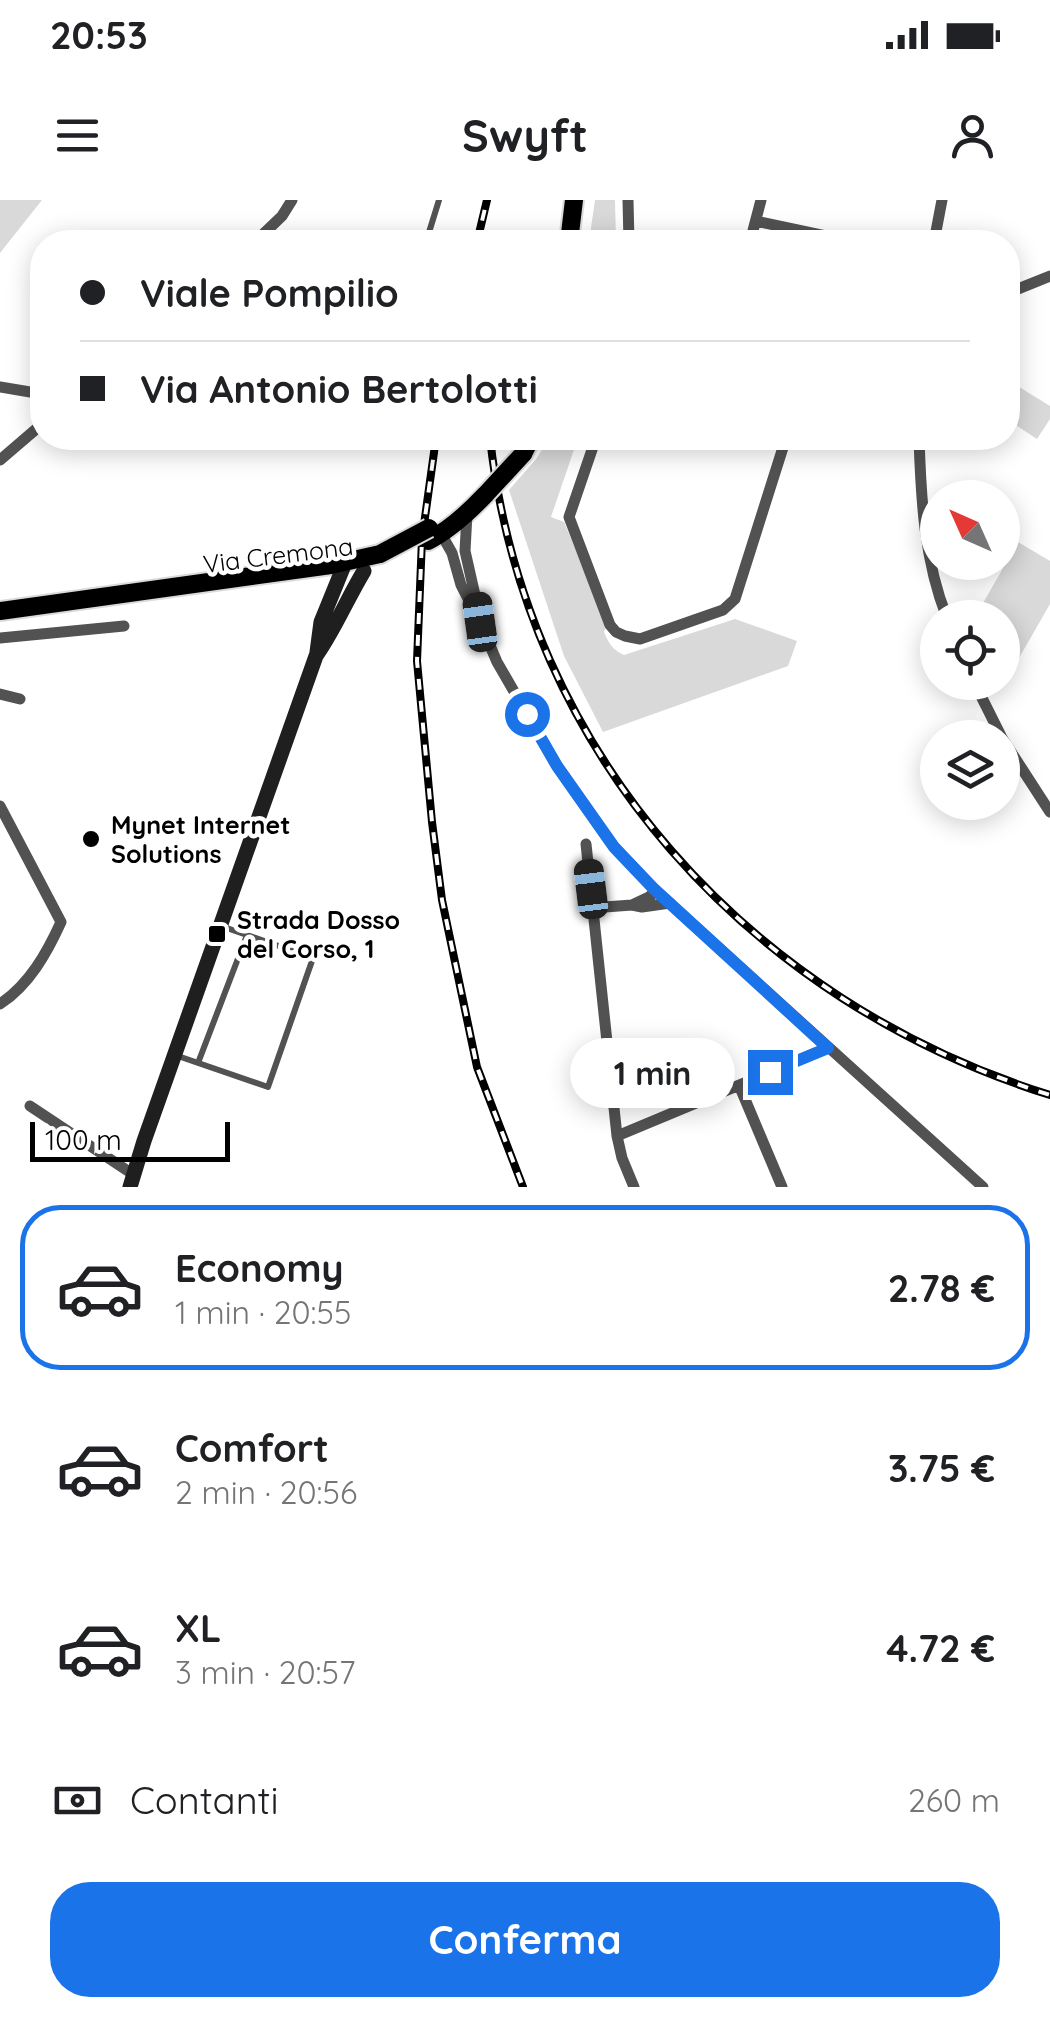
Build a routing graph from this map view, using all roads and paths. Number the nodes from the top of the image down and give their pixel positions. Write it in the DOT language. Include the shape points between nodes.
graph roads {
  1 [pos="292,200"];
  2 [pos="439,200"];
  3 [pos="574,200"];
  4 [pos="628,200"];
  5 [pos="761,200"];
  6 [pos="942,200"];
  7 [pos="756,221"];
  8 [pos="267,230"];
  9 [pos="430,230"];
  10 [pos="570,230"];
  11 [pos="629,230"];
  12 [pos="753,230"];
  13 [pos="798,230"];
  14 [pos="936,230"];
  15 [pos="1050,276"];
  16 [pos="1020,288"];
  17 [pos="0,386"];
  18 [pos="30,392"];
  19 [pos="30,434"];
  20 [pos="519,450"];
  21 [pos="592,450"];
  22 [pos="782,450"];
  23 [pos="920,450"];
  24 [pos="0,460"];
  25 [pos="485,488"];
  26 [pos="467,514"];
  27 [pos="433,532"];
  28 [pos="376,563"];
  29 [pos="338,568"];
  30 [pos="292,576"];
  31 [pos="942,600"];
  32 [pos="0,611"];
  33 [pos="480,622"];
  34 [pos="124,626"];
  35 [pos="0,638"];
  36 [pos="316,656"];
  37 [pos="0,694"];
  38 [pos="20,700"];
  39 [pos="1020,766"];
  40 [pos="0,806"];
  41 [pos="1050,812"];
  42 [pos="586,844"];
  43 [pos="656,891"];
  44 [pos="670,903"];
  45 [pos="632,905"];
  46 [pos="600,911"];
  47 [pos="220,926"];
  48 [pos="247,935"];
  49 [pos="0,1004"];
  50 [pos="828,1048"];
  51 [pos="174,1054"];
  52 [pos="198,1063"];
  53 [pos="739,1085"];
  54 [pos="30,1106"];
  55 [pos="617,1136"];
  56 [pos="134,1182"];
  57 [pos="634,1187"];
  58 [pos="782,1187"];
  59 [pos="983,1187"];
  1 -- 8 [label="street"];
  2 -- 9 [label="lane"];
  3 -- 10 [label="main road"];
  4 -- 11 [label="street"];
  5 -- 7 [label="street"];
  6 -- 14 [label="street"];
  7 -- 12 [label="street"];
  7 -- 13 [label="street"];
  15 -- 16 [label="street"];
  17 -- 18 [label="street"];
  19 -- 24 [label="street"];
  20 -- 25 [label="main road, Via Cremona"];
  21 -- 22 [label="street" via="569,517 605,615 616,632 640,639 723,610 735,598"];
  23 -- 31 [label="street" via="920,496"];
  25 -- 26 [label="main road, Via Cremona"];
  25 -- 27 [label="main road, Via Cremona"];
  26 -- 27 [label="main road, Via Cremona"];
  26 -- 33 [label="street" via="465,550"];
  27 -- 28 [label="main road, Via Cremona, bridge"];
  27 -- 33 [label="street" via="452,553"];
  28 -- 29 [label="main road, Via Cremona"];
  28 -- 36 [label="main road"];
  29 -- 30 [label="main road, Via Cremona"];
  29 -- 30 [label="main road, Via Cremona" via="317,579"];
  29 -- 36 [label="main road"];
  30 -- 32 [label="main road, Via Cremona"];
  33 -- 43 [label="street" via="557,766 614,847"];
  34 -- 35 [label="street"];
  36 -- 47 [label="main road"];
  37 -- 38 [label="street"];
  39 -- 41 [label="street"];
  40 -- 49 [label="street" via="61,922 17,993"];
  42 -- 46 [label="street" via="592,909"];
  43 -- 44 [label="street"];
  43 -- 45 [label="street"];
  44 -- 45 [label="street"];
  44 -- 50 [label="street"];
  45 -- 46 [label="street"];
  46 -- 55 [label="street" via="593,922"];
  47 -- 48 [label="lane"];
  47 -- 51 [label="main road"];
  48 -- 52 [label="lane"];
  48 -- 52 [label="lane" via="313,958 268,1087"];
  50 -- 53 [label="street"];
  50 -- 59 [label="street"];
  51 -- 52 [label="lane"];
  51 -- 56 [label="main road"];
  53 -- 55 [label="street"];
  53 -- 58 [label="street"];
  54 -- 56 [label="street"];
  55 -- 57 [label="street"];
}
